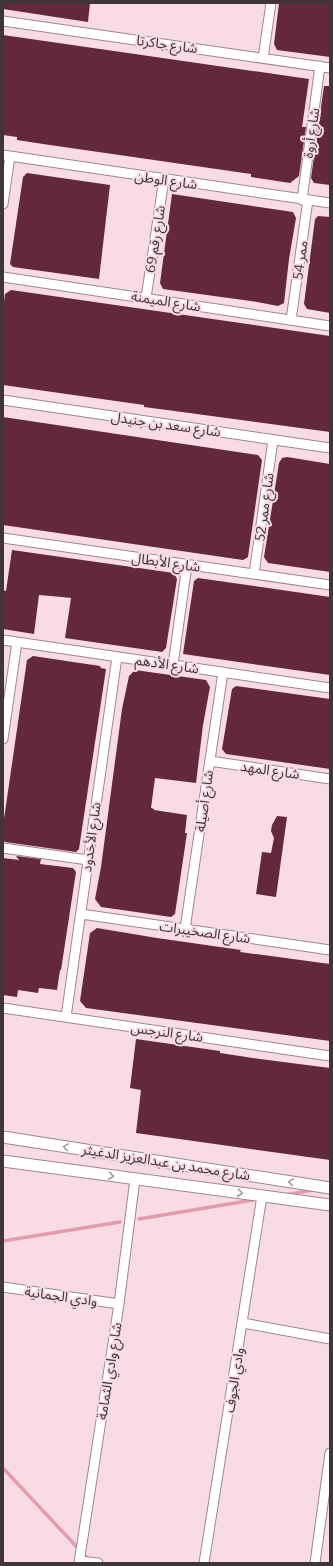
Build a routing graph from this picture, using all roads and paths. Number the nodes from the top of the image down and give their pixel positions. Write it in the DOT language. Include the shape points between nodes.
graph roads {
  1 [pos="271,3"];
  2 [pos="3,21"];
  3 [pos="264,58"];
  4 [pos="320,66"];
  5 [pos="330,68"];
  6 [pos="7,156"];
  7 [pos="164,179"];
  8 [pos="305,200"];
  9 [pos="330,203"];
  10 [pos="3,204"];
  11 [pos="3,277"];
  12 [pos="146,298"];
  13 [pos="291,320"];
  14 [pos="330,326"];
  15 [pos="3,400"];
  16 [pos="273,440"];
  17 [pos="330,448"];
  18 [pos="3,538"];
  19 [pos="187,565"];
  20 [pos="254,574"];
  21 [pos="330,585"];
  22 [pos="3,640"];
  23 [pos="16,642"];
  24 [pos="117,657"];
  25 [pos="173,665"];
  26 [pos="223,672"];
  27 [pos="330,688"];
  28 [pos="3,739"];
  29 [pos="210,761"];
  30 [pos="330,779"];
  31 [pos="3,848"];
  32 [pos="88,860"];
  33 [pos="81,914"];
  34 [pos="185,929"];
  35 [pos="330,950"];
  36 [pos="3,1008"];
  37 [pos="66,1017"];
  38 [pos="330,1056"];
  39 [pos="3,1138"];
  40 [pos="3,1161"];
  41 [pos="135,1180"];
  42 [pos="330,1188"];
  43 [pos="262,1196"];
  44 [pos="330,1205"];
  45 [pos="3,1287"];
  46 [pos="119,1304"];
  47 [pos="243,1323"];
  48 [pos="330,1339"];
  49 [pos="330,1455"];
  50 [pos="79,1562"];
  51 [pos="98,1563"];
  52 [pos="204,1563"];
  53 [pos="315,1563"];
  1 -- 3 [label="street"];
  2 -- 3 [label="street, شارع جاكرتا"];
  3 -- 4 [label="street, شارع جاكرتا"];
  4 -- 5 [label="street, شارع جاكرتا"];
  4 -- 8 [label="street, شارع أروة"];
  6 -- 7 [label="street, شارع الوطن"];
  6 -- 10 [label="street"];
  7 -- 8 [label="street, شارع الوطن"];
  7 -- 12 [label="street, شارع رقم 69"];
  8 -- 9 [label="street, شارع الوطن"];
  8 -- 13 [label="street, ممر 54"];
  11 -- 12 [label="street, شارع الميمنة"];
  12 -- 13 [label="street, شارع الميمنة"];
  13 -- 14 [label="street, شارع الميمنة"];
  15 -- 16 [label="street, شارع سعد بن جنيدل"];
  16 -- 17 [label="street, شارع سعد بن جنيدل"];
  16 -- 20 [label="street, شارع ممر 52"];
  18 -- 19 [label="street, شارع الأبطال"];
  19 -- 20 [label="street, شارع الأبطال"];
  19 -- 25 [label="street"];
  20 -- 21 [label="street, شارع الأبطال"];
  22 -- 23 [label="street, شارع الأدهم"];
  23 -- 24 [label="street, شارع الأدهم"];
  23 -- 28 [label="street"];
  24 -- 25 [label="street, شارع الأدهم"];
  24 -- 32 [label="street, شارع الأخدود"];
  25 -- 26 [label="street, شارع الأدهم"];
  26 -- 27 [label="street, شارع الأدهم"];
  26 -- 29 [label="street, شارع أصيلة"];
  29 -- 30 [label="street, شارع المهد"];
  29 -- 34 [label="street, شارع أصيلة"];
  31 -- 32 [label="street"];
  32 -- 33 [label="street, شارع الأخدود"];
  33 -- 34 [label="street, شارع الصخيبرات"];
  33 -- 37 [label="street, شارع الأخدود"];
  34 -- 35 [label="street, شارع الصخيبرات"];
  36 -- 37 [label="street, شارع النرجس"];
  37 -- 38 [label="street, شارع النرجس"];
  42 -- 39 [label="street, شارع محمد بن عبدالعزيز الدغيثر, one-way"];
  40 -- 41 [label="street, شارع محمد بن عبدالعزيز الدغيثر, one-way"];
  41 -- 43 [label="street, شارع محمد بن عبدالعزيز الدغيثر, one-way"];
  41 -- 46 [label="street, شارع وادي الثمامة"];
  43 -- 44 [label="street, شارع محمد بن عبدالعزيز الدغيثر"];
  43 -- 47 [label="street, وادي الجوف"];
  45 -- 46 [label="street, وادي الجمانية"];
  46 -- 50 [label="street, شارع وادي الثمامة"];
  47 -- 48 [label="street"];
  47 -- 52 [label="street, وادي الجوف"];
  49 -- 53 [label="street"];
  50 -- 51 [label="street"];
}
